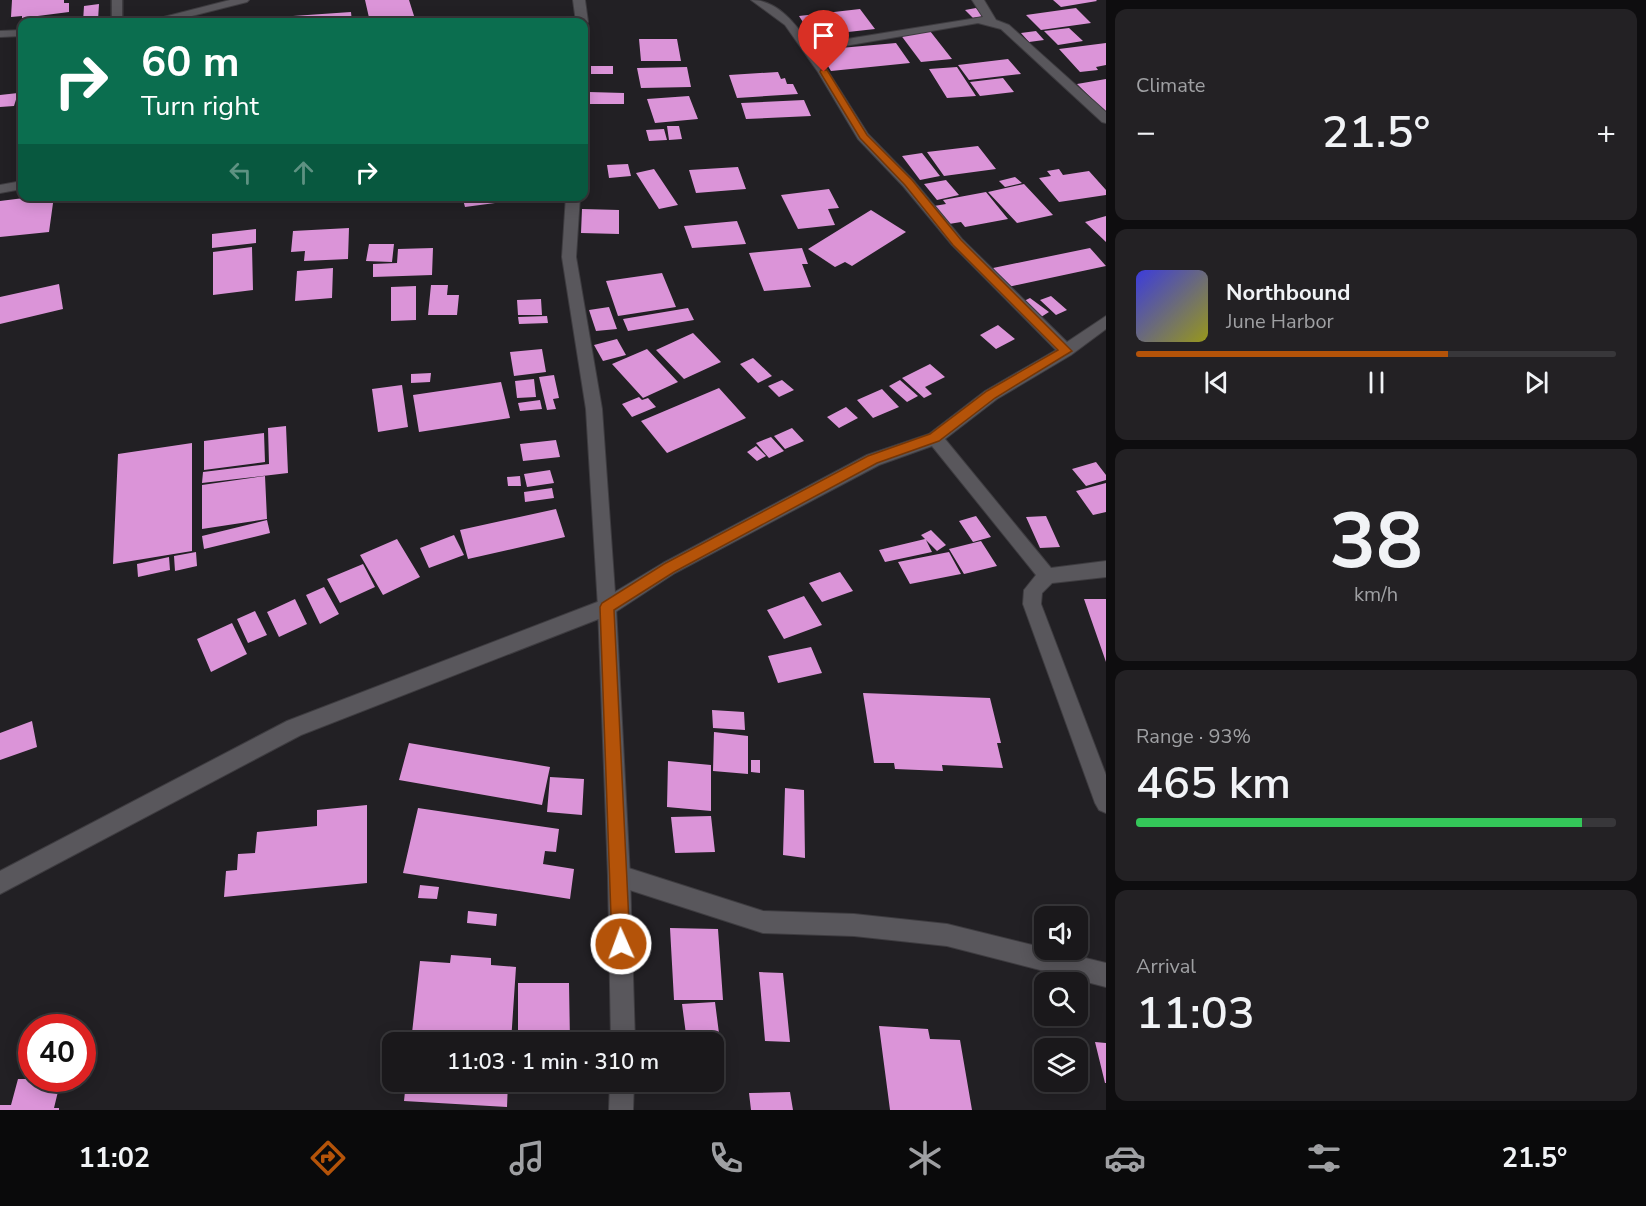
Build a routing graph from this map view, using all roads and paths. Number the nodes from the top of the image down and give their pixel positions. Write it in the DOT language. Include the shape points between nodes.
graph roads {
  1 [pos="117,0"];
  2 [pos="243,0"];
  3 [pos="579,0"];
  4 [pos="757,0"];
  5 [pos="978,0"];
  6 [pos="117,18"];
  7 [pos="172,18"];
  8 [pos="581,18"];
  9 [pos="993,22"];
  10 [pos="18,33"];
  11 [pos="0,34"];
  12 [pos="806,49"];
  13 [pos="1106,119"];
  14 [pos="18,185"];
  15 [pos="0,189"];
  16 [pos="573,201"];
  17 [pos="1106,321"];
  18 [pos="1066,351"];
  19 [pos="935,438"];
  20 [pos="1106,569"];
  21 [pos="1047,576"];
  22 [pos="607,607"];
  23 [pos="1106,803"];
  24 [pos="619,876"];
  25 [pos="0,883"];
  26 [pos="1106,975"];
  27 [pos="623,1032"];
  28 [pos="622,1092"];
  29 [pos="621,1110"];
  1 -- 6 [label="lane"];
  2 -- 7 [label="street"];
  3 -- 8 [label="street"];
  4 -- 12 [label="street" via="789,23"];
  5 -- 9 [label="street"];
  9 -- 12 [label="street" via="978,20"];
  9 -- 13 [label="street" via="1005,27"];
  10 -- 11 [label="street"];
  12 -- 18 [label="street" via="863,136 957,242"];
  14 -- 15 [label="street"];
  16 -- 22 [label="street" via="569,257 594,409"];
  17 -- 18 [label="street"];
  18 -- 19 [label="street" via="991,395"];
  19 -- 21 [label="street"];
  19 -- 22 [label="street" via="873,460 669,568"];
  20 -- 21 [label="street"];
  21 -- 23 [label="street" via="1033,590 1032,604"];
  22 -- 24 [label="street"];
  22 -- 25 [label="street" via="294,728"];
  24 -- 26 [label="street" via="763,922 854,925 947,935"];
  24 -- 27 [label="street"];
  28 -- 29 [label="street"];
}
